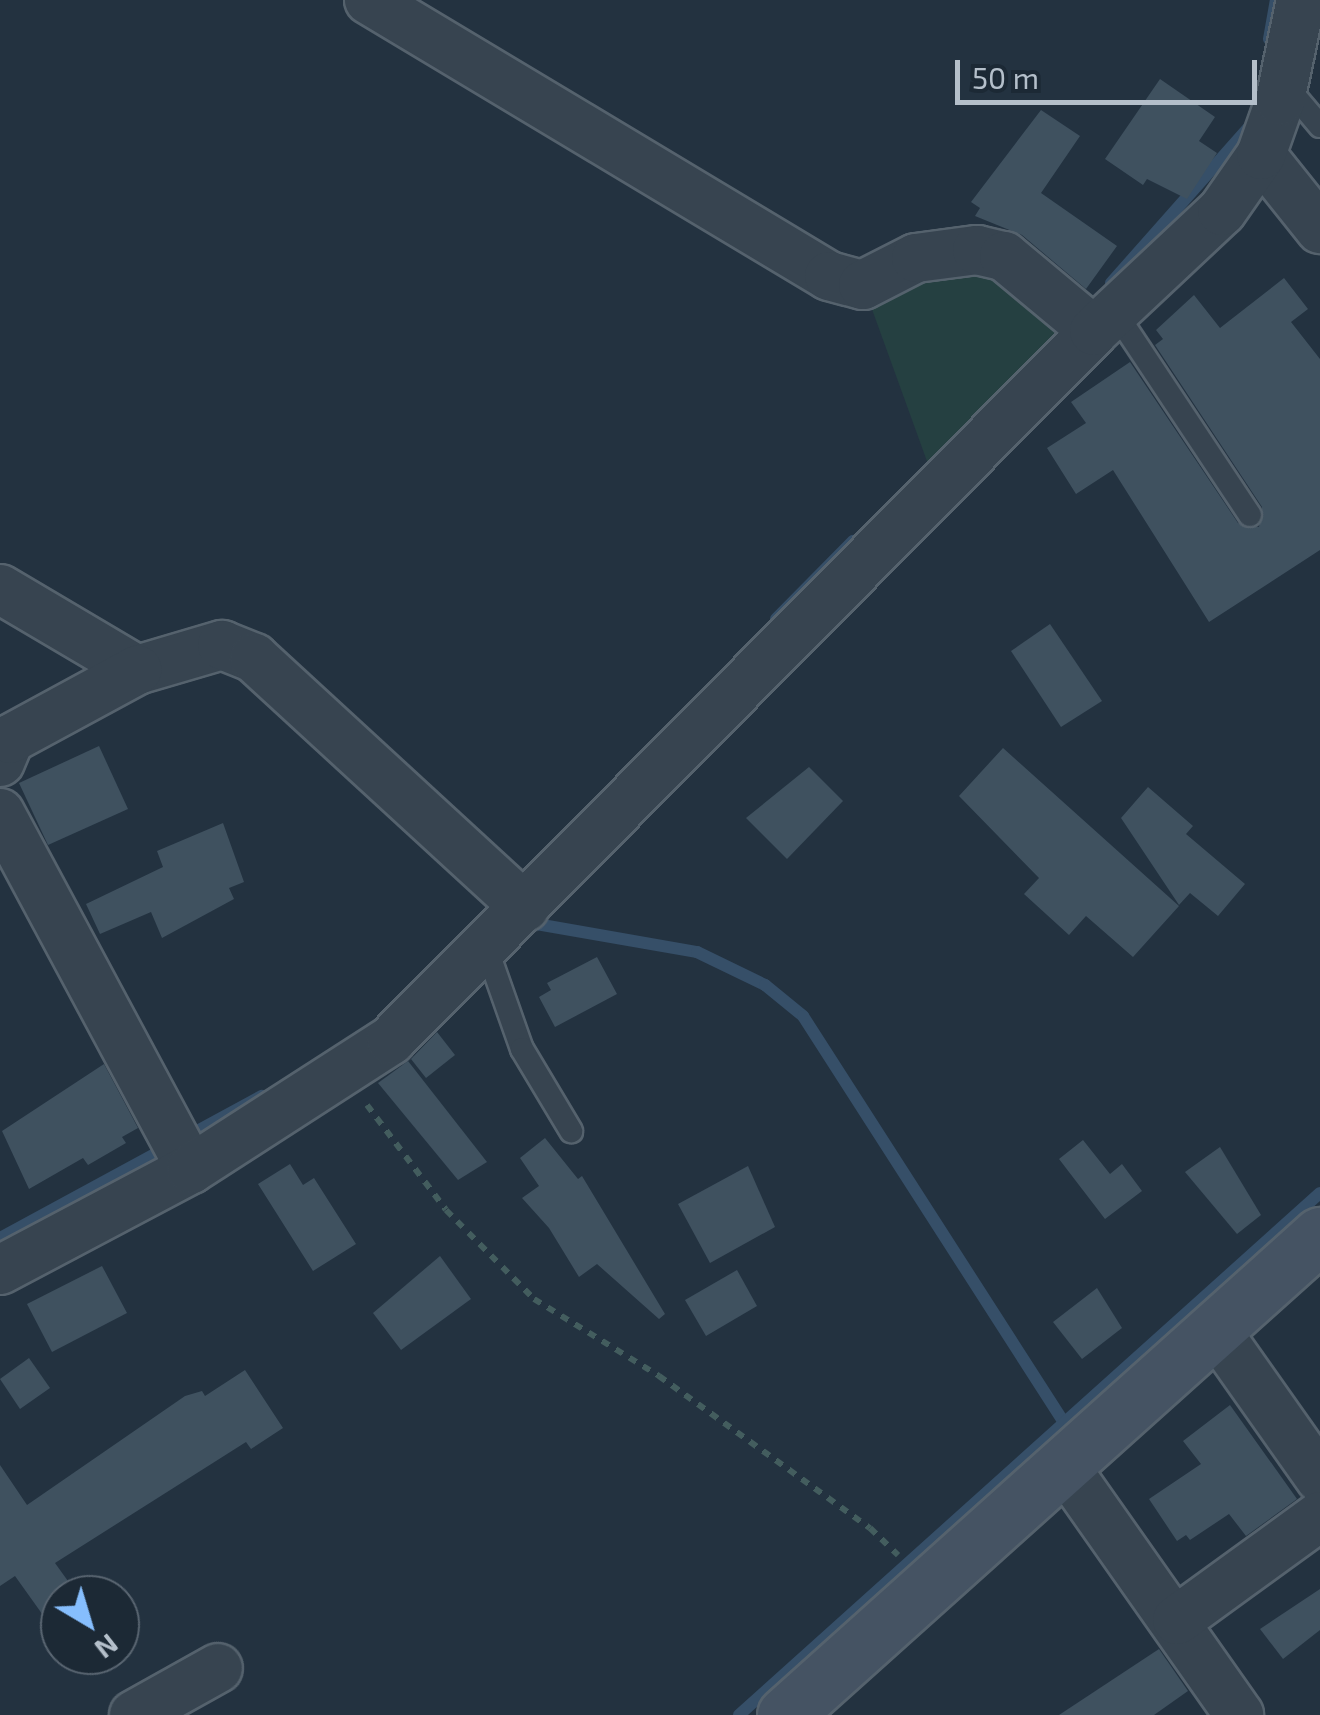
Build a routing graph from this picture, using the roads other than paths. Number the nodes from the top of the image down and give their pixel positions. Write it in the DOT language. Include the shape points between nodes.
graph roads {
  1 [pos="369,0"];
  2 [pos="1301,0"];
  3 [pos="1303,100"];
  4 [pos="1261,155"];
  5 [pos="1320,229"];
  6 [pos="1106,323"];
  7 [pos="1250,515"];
  8 [pos="0,589"];
  9 [pos="137,670"];
  10 [pos="0,762"];
  11 [pos="0,812"];
  12 [pos="526,908"];
  13 [pos="486,947"];
  14 [pos="571,1131"];
  15 [pos="191,1169"];
  16 [pos="1316,1246"];
  17 [pos="0,1270"];
  18 [pos="1216,1332"];
  19 [pos="1064,1467"];
  20 [pos="1320,1478"];
  21 [pos="1320,1516"];
  22 [pos="1176,1620"];
  23 [pos="218,1668"];
  24 [pos="787,1714"];
  25 [pos="134,1715"];
  26 [pos="1239,1715"];
  1 -- 6 [label="street" via="829,276 863,285 916,258 977,250 1004,256"];
  2 -- 3 [label="street"];
  3 -- 4 [label="street"];
  4 -- 5 [label="street"];
  4 -- 6 [label="street" via="1222,211"];
  6 -- 7 [label="lane"];
  6 -- 12 [label="street"];
  8 -- 9 [label="street"];
  9 -- 10 [label="street" via="10,740"];
  9 -- 12 [label="street" via="222,645 254,658"];
  11 -- 15 [label="street"];
  12 -- 13 [label="street"];
  13 -- 14 [label="lane" via="522,1050"];
  13 -- 15 [label="street" via="391,1040"];
  15 -- 17 [label="street"];
  16 -- 18 [label="street"];
  18 -- 19 [label="street"];
  18 -- 20 [label="street"];
  19 -- 22 [label="street"];
  19 -- 24 [label="street"];
  21 -- 22 [label="street"];
  22 -- 26 [label="street"];
  23 -- 25 [label="street"];
}
